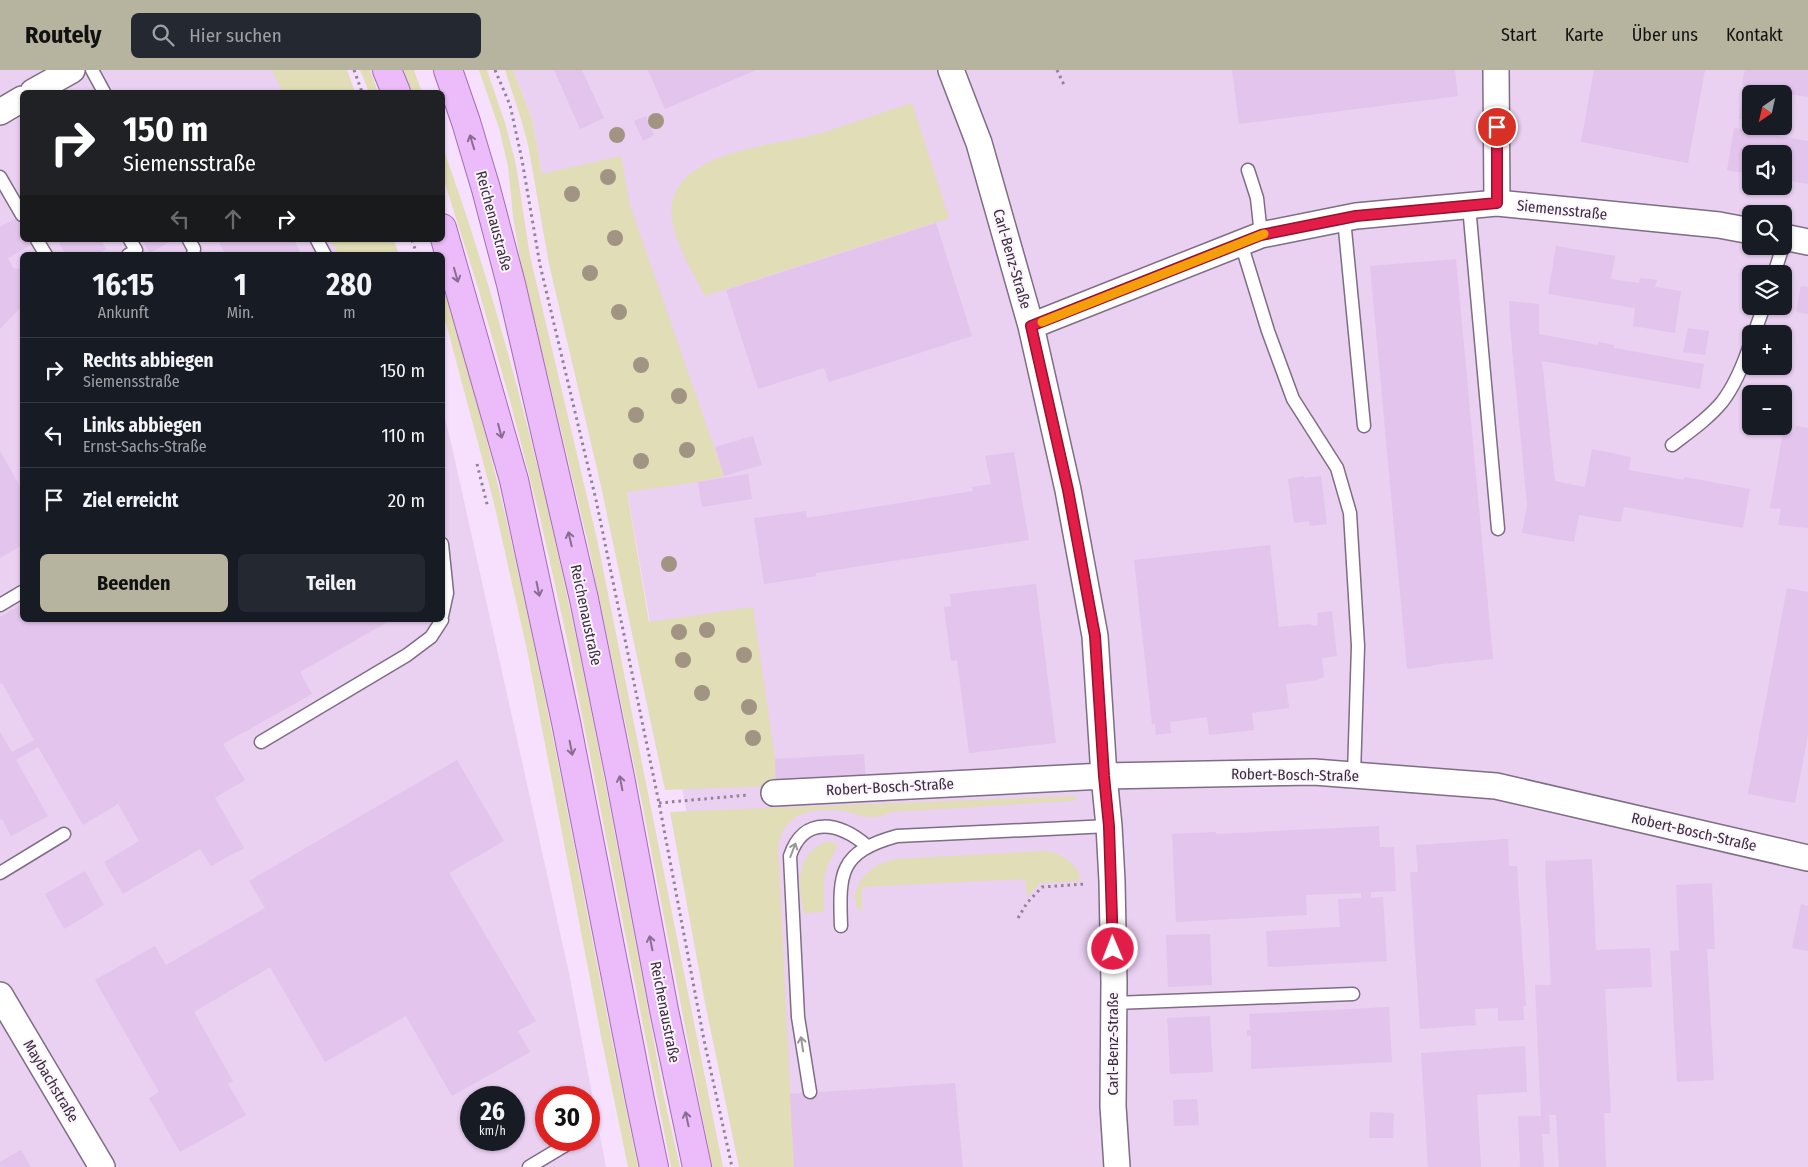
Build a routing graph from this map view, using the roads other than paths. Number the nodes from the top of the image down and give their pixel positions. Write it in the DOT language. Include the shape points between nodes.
graph roads {
  1 [pos="72,70"];
  2 [pos="92,70"];
  3 [pos="387,70"];
  4 [pos="448,70"];
  5 [pos="951,70"];
  6 [pos="1496,70"];
  7 [pos="40,90"];
  8 [pos="103,90"];
  9 [pos="395,90"];
  10 [pos="20,101"];
  11 [pos="0,112"];
  12 [pos="1248,170"];
  13 [pos="0,176"];
  14 [pos="1497,203"];
  15 [pos="1469,206"];
  16 [pos="20,211"];
  17 [pos="1344,219"];
  18 [pos="1742,230"];
  19 [pos="445,238"];
  20 [pos="1251,239"];
  21 [pos="131,242"];
  22 [pos="133,252"];
  23 [pos="1031,326"];
  24 [pos="1742,368"];
  25 [pos="1364,426"];
  26 [pos="1672,446"];
  27 [pos="1498,529"];
  28 [pos="445,573"];
  29 [pos="20,593"];
  30 [pos="445,602"];
  31 [pos="0,605"];
  32 [pos="441,622"];
  33 [pos="261,742"];
  34 [pos="1354,775"];
  35 [pos="1104,776"];
  36 [pos="774,793"];
  37 [pos="1109,826"];
  38 [pos="64,834"];
  39 [pos="867,846"];
  40 [pos="1808,858"];
  41 [pos="0,874"];
  42 [pos="841,926"];
  43 [pos="1353,994"];
  44 [pos="0,995"];
  45 [pos="1114,1003"];
  46 [pos="810,1092"];
  47 [pos="556,1151"];
  48 [pos="102,1167"];
  49 [pos="530,1167"];
  50 [pos="654,1167"];
  51 [pos="697,1167"];
  52 [pos="1117,1167"];
  1 -- 7 [label="street"];
  2 -- 8 [label="lane"];
  3 -- 9 [label="main road"];
  51 -- 4 [label="main road, Reichenaustraße, one-way" via="584,599 508,274 466,122"];
  5 -- 23 [label="street, Carl-Benz-Straße" via="979,143"];
  6 -- 14 [label="street"];
  10 -- 11 [label="street"];
  12 -- 20 [label="lane" via="1257,198"];
  13 -- 16 [label="lane"];
  14 -- 15 [label="street, Siemensstraße"];
  14 -- 18 [label="street, Siemensstraße"];
  15 -- 17 [label="street, Siemensstraße"];
  15 -- 27 [label="lane"];
  17 -- 20 [label="street, Siemensstraße"];
  17 -- 25 [label="lane"];
  19 -- 50 [label="main road, one-way" via="516,490 566,722"];
  20 -- 23 [label="street, Siemensstraße"];
  20 -- 34 [label="lane" via="1268,331 1293,399 1337,468 1350,513 1358,646"];
  21 -- 22 [label="lane" via="136,250"];
  23 -- 35 [label="street, Carl-Benz-Straße" via="1068,490 1095,636"];
  24 -- 26 [label="lane" via="1722,401"];
  28 -- 30 [label="lane"];
  29 -- 31 [label="lane"];
  32 -- 33 [label="lane" via="431,637 407,655"];
  34 -- 35 [label="street, Robert-Bosch-Straße" via="1314,772"];
  34 -- 40 [label="street, Robert-Bosch-Straße" via="1496,786"];
  35 -- 36 [label="street, Robert-Bosch-Straße"];
  35 -- 37 [label="street, Carl-Benz-Straße"];
  37 -- 39 [label="lane" via="896,836"];
  37 -- 45 [label="street, Carl-Benz-Straße"];
  38 -- 41 [label="lane"];
  39 -- 42 [label="lane" via="856,855 841,880"];
  46 -- 39 [label="lane, one-way" via="798,1017 790,856 802,834 811,829 829,827 853,834"];
  43 -- 45 [label="lane"];
  44 -- 48 [label="street, Maybachstraße"];
  45 -- 52 [label="street, Carl-Benz-Straße" via="1113,1106"];
  47 -- 49 [label="lane"];
}
